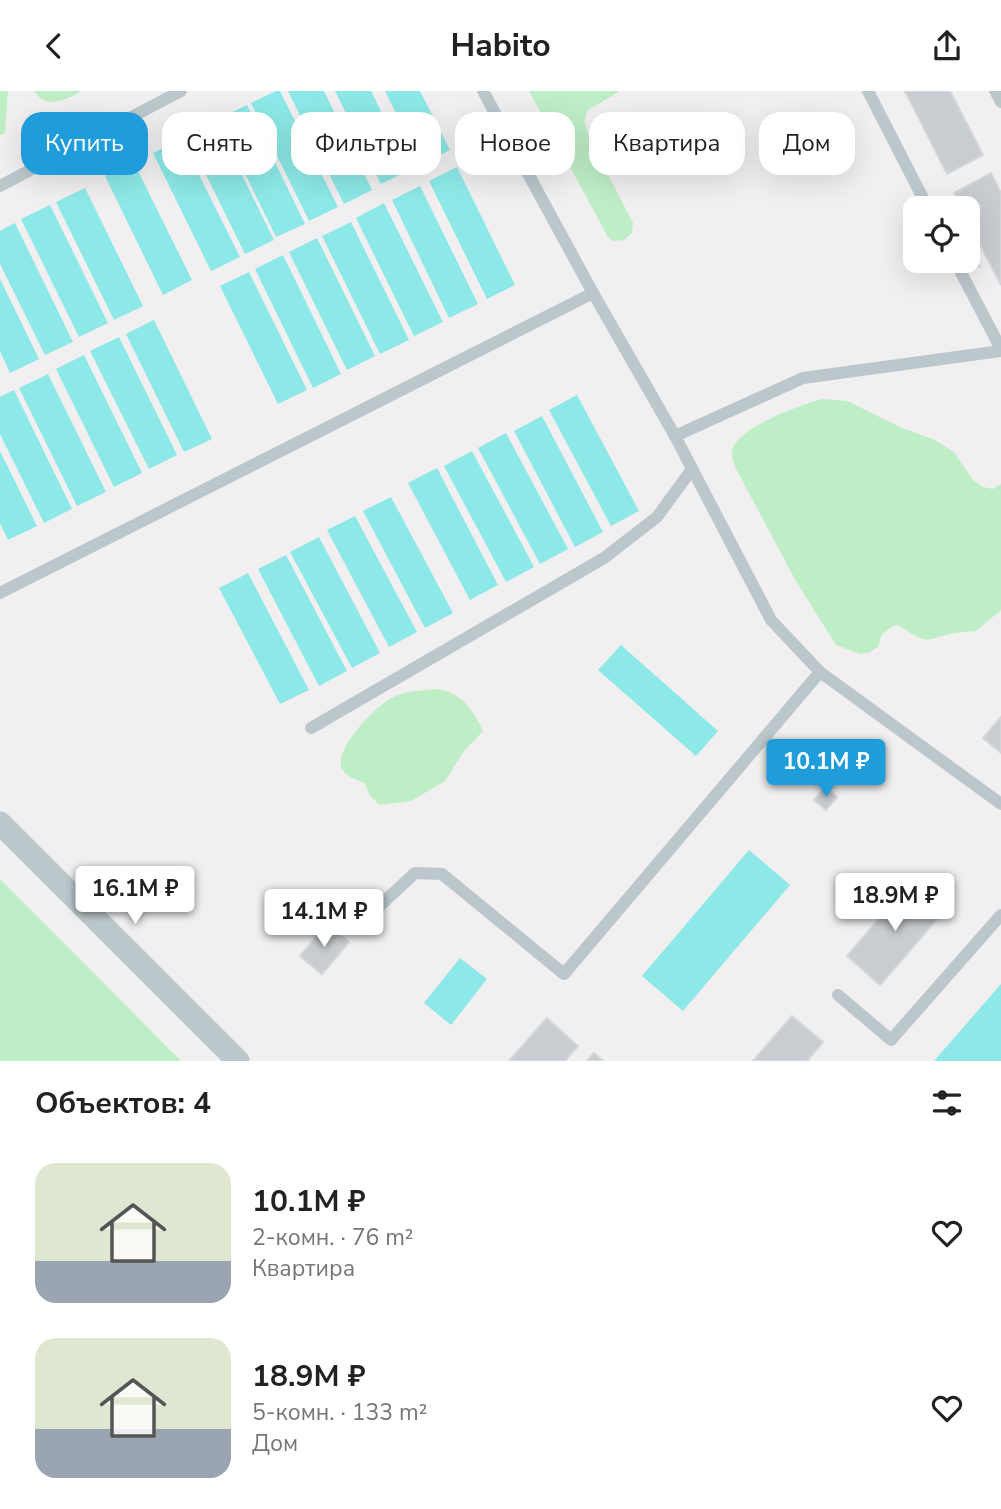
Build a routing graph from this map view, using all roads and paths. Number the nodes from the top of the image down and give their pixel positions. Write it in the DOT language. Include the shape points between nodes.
graph roads {
  1 [pos="181,91"];
  2 [pos="483,91"];
  3 [pos="867,91"];
  4 [pos="995,91"];
  5 [pos="1001,102"];
  6 [pos="0,186"];
  7 [pos="922,196"];
  8 [pos="961,273"];
  9 [pos="593,293"];
  10 [pos="1001,350"];
  11 [pos="675,436"];
  12 [pos="692,469"];
  13 [pos="0,593"];
  14 [pos="820,672"];
  15 [pos="310,728"];
  16 [pos="1001,804"];
  17 [pos="0,823"];
  18 [pos="1001,915"];
  19 [pos="360,924"];
  20 [pos="838,995"];
  21 [pos="239,1061"];
  1 -- 6 [label="lane"];
  2 -- 9 [label="lane"];
  3 -- 7 [label="lane"];
  4 -- 5 [label="lane"];
  8 -- 10 [label="lane"];
  9 -- 11 [label="lane"];
  9 -- 13 [label="lane"];
  10 -- 11 [label="lane" via="803,378"];
  11 -- 12 [label="lane"];
  12 -- 14 [label="lane" via="771,620"];
  12 -- 15 [label="lane" via="657,517 604,558"];
  14 -- 16 [label="lane"];
  14 -- 19 [label="lane" via="564,974 442,874 415,873"];
  17 -- 21 [label="street"];
  18 -- 20 [label="lane" via="891,1040"];
}
